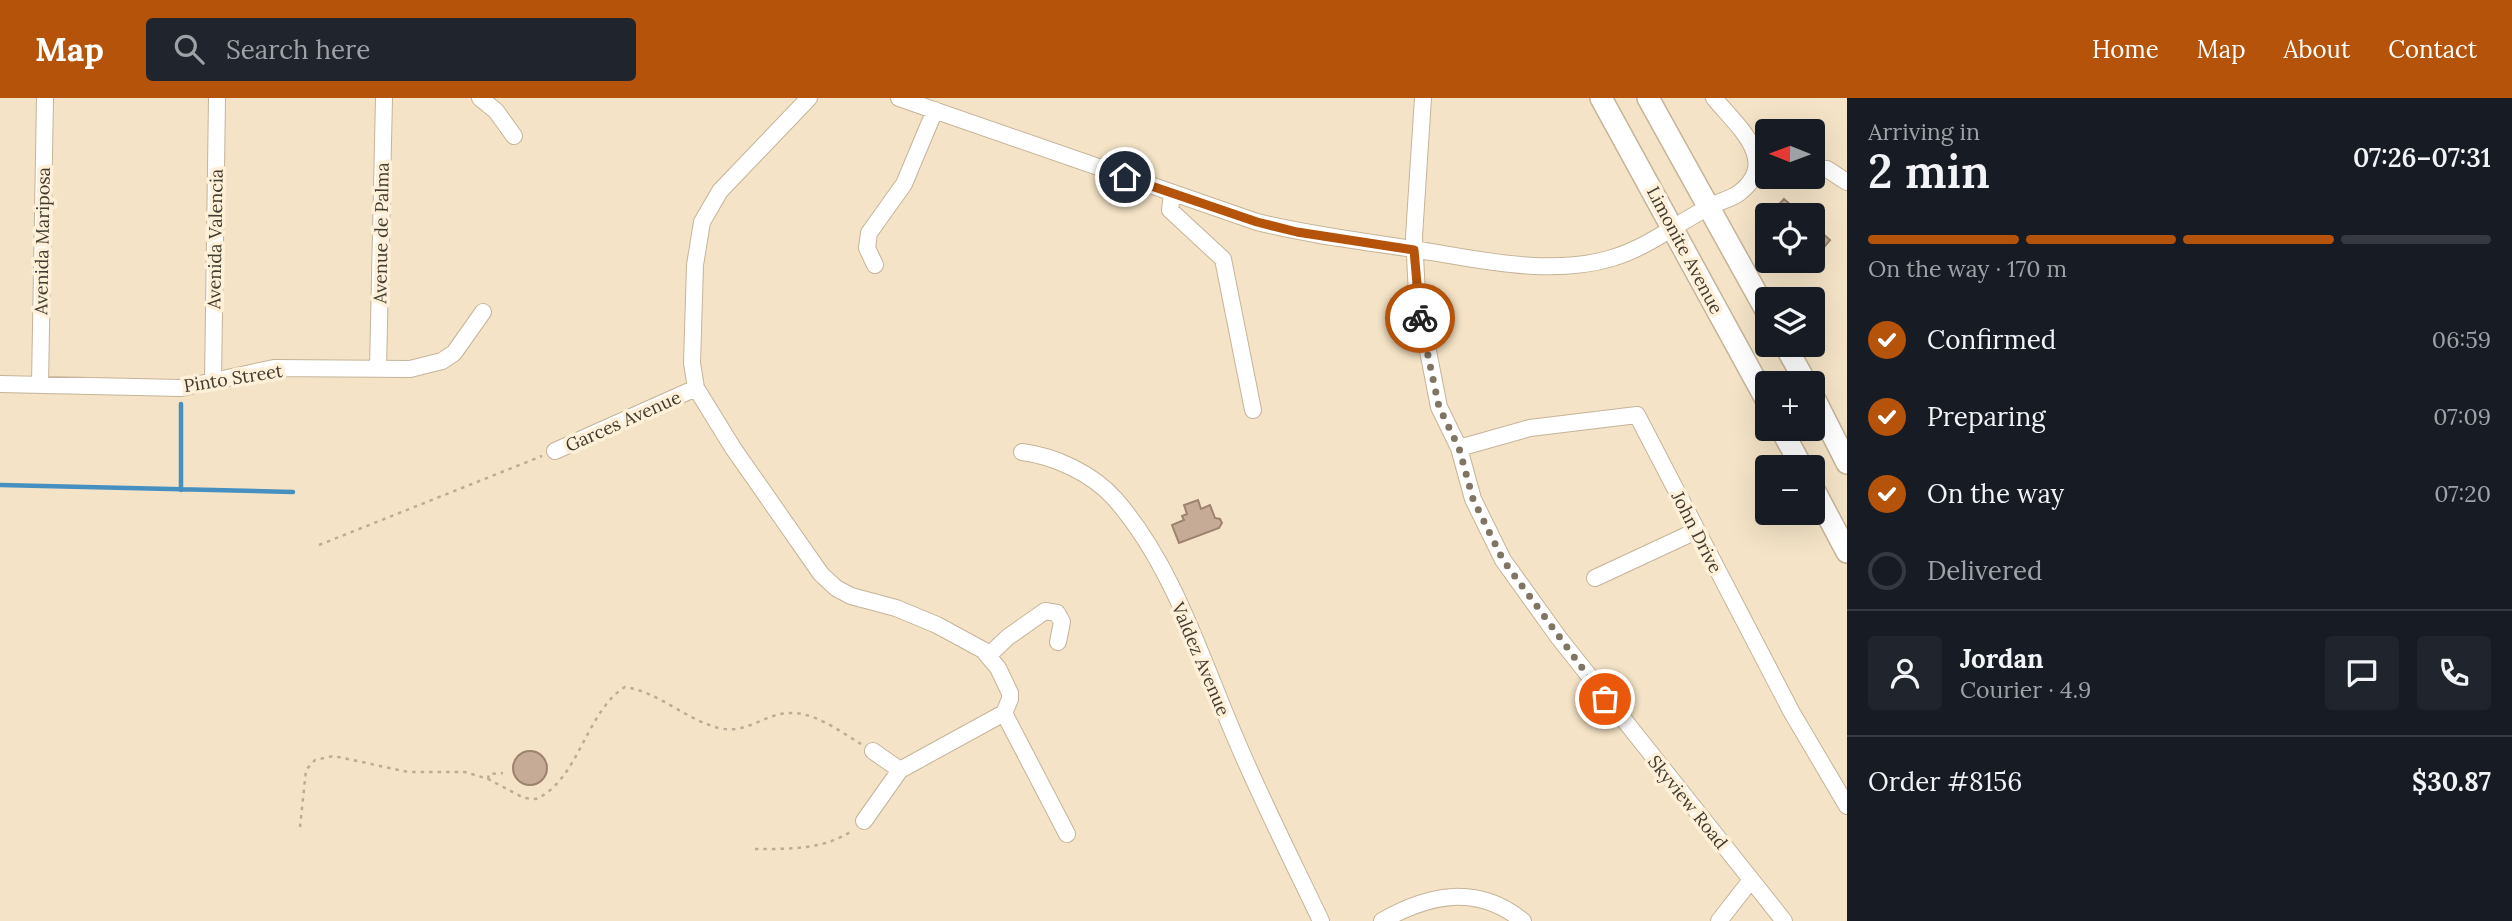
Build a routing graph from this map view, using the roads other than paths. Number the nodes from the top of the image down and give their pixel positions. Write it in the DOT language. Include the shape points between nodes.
graph roads {
  1 [pos="45,98"];
  2 [pos="217,98"];
  3 [pos="384,98"];
  4 [pos="480,98"];
  5 [pos="809,98"];
  6 [pos="899,98"];
  7 [pos="1423,98"];
  8 [pos="1601,98"];
  9 [pos="1648,98"];
  10 [pos="1714,98"];
  11 [pos="934,110"];
  12 [pos="514,136"];
  13 [pos="1755,149"];
  14 [pos="1825,169"];
  15 [pos="1755,177"];
  16 [pos="1847,182"];
  17 [pos="1172,193"];
  18 [pos="1710,206"];
  19 [pos="1675,229"];
  20 [pos="1414,250"];
  21 [pos="875,265"];
  22 [pos="1755,290"];
  23 [pos="483,312"];
  24 [pos="378,368"];
  25 [pos="1755,379"];
  26 [pos="213,381"];
  27 [pos="0,384"];
  28 [pos="40,385"];
  29 [pos="696,388"];
  30 [pos="1253,410"];
  31 [pos="1825,420"];
  32 [pos="1459,448"];
  33 [pos="555,451"];
  34 [pos="1022,452"];
  35 [pos="1847,463"];
  36 [pos="1825,511"];
  37 [pos="1696,531"];
  38 [pos="1847,552"];
  39 [pos="1595,578"];
  40 [pos="1058,642"];
  41 [pos="988,656"];
  42 [pos="1004,713"];
  43 [pos="873,751"];
  44 [pos="900,770"];
  45 [pos="1847,806"];
  46 [pos="864,821"];
  47 [pos="1067,834"];
  48 [pos="1751,880"];
  49 [pos="1321,921"];
  50 [pos="1382,921"];
  51 [pos="1523,921"];
  52 [pos="1719,921"];
  53 [pos="1784,921"];
  1 -- 28 [label="street, Avenida Mariposa"];
  2 -- 26 [label="street, Avenida Valencia"];
  3 -- 24 [label="street, Avenue de Palma"];
  4 -- 12 [label="street"];
  5 -- 29 [label="street, Garces Avenue" via="720,191 702,222 695,265 692,363"];
  6 -- 11 [label="street"];
  7 -- 20 [label="street, Skyview Road"];
  8 -- 19 [label="main road, Limonite Avenue"];
  9 -- 18 [label="main road"];
  10 -- 13 [label="street"];
  11 -- 17 [label="street"];
  11 -- 21 [label="street" via="904,184 869,233 867,247"];
  14 -- 16 [label="street"];
  15 -- 18 [label="street" via="1737,195"];
  17 -- 20 [label="street" via="1297,232"];
  17 -- 30 [label="street" via="1170,210 1223,259"];
  18 -- 19 [label="street"];
  18 -- 22 [label="main road"];
  19 -- 20 [label="street" via="1614,257 1566,267"];
  19 -- 25 [label="main road, Limonite Avenue"];
  20 -- 32 [label="street, Skyview Road" via="1428,366 1439,407"];
  23 -- 24 [label="street, Pinto Street" via="465,342 442,361 410,369"];
  24 -- 26 [label="street, Pinto Street" via="274,368"];
  26 -- 28 [label="street, Pinto Street" via="181,388"];
  27 -- 28 [label="street, Pinto Street"];
  29 -- 33 [label="street, Garces Avenue"];
  29 -- 41 [label="street" via="733,448 836,589 896,608 969,641"];
  31 -- 35 [label="main road"];
  32 -- 37 [label="street, John Drive" via="1530,428 1637,415"];
  32 -- 48 [label="street, Skyview Road" via="1473,499 1503,560 1637,740"];
  34 -- 49 [label="street, Valdez Avenue" via="1039,454 1090,479 1114,497 1137,528 1174,595 1243,757"];
  36 -- 38 [label="main road"];
  37 -- 39 [label="street"];
  37 -- 45 [label="street, John Drive"];
  40 -- 41 [label="street" via="1062,622 1054,611 1045,611"];
  41 -- 42 [label="street" via="1010,693"];
  42 -- 44 [label="street"];
  42 -- 47 [label="street"];
  43 -- 44 [label="street"];
  44 -- 46 [label="street"];
  48 -- 52 [label="street"];
  48 -- 53 [label="street, Skyview Road"];
  50 -- 51 [label="street" via="1412,904 1442,896 1476,898 1510,910"];
}
